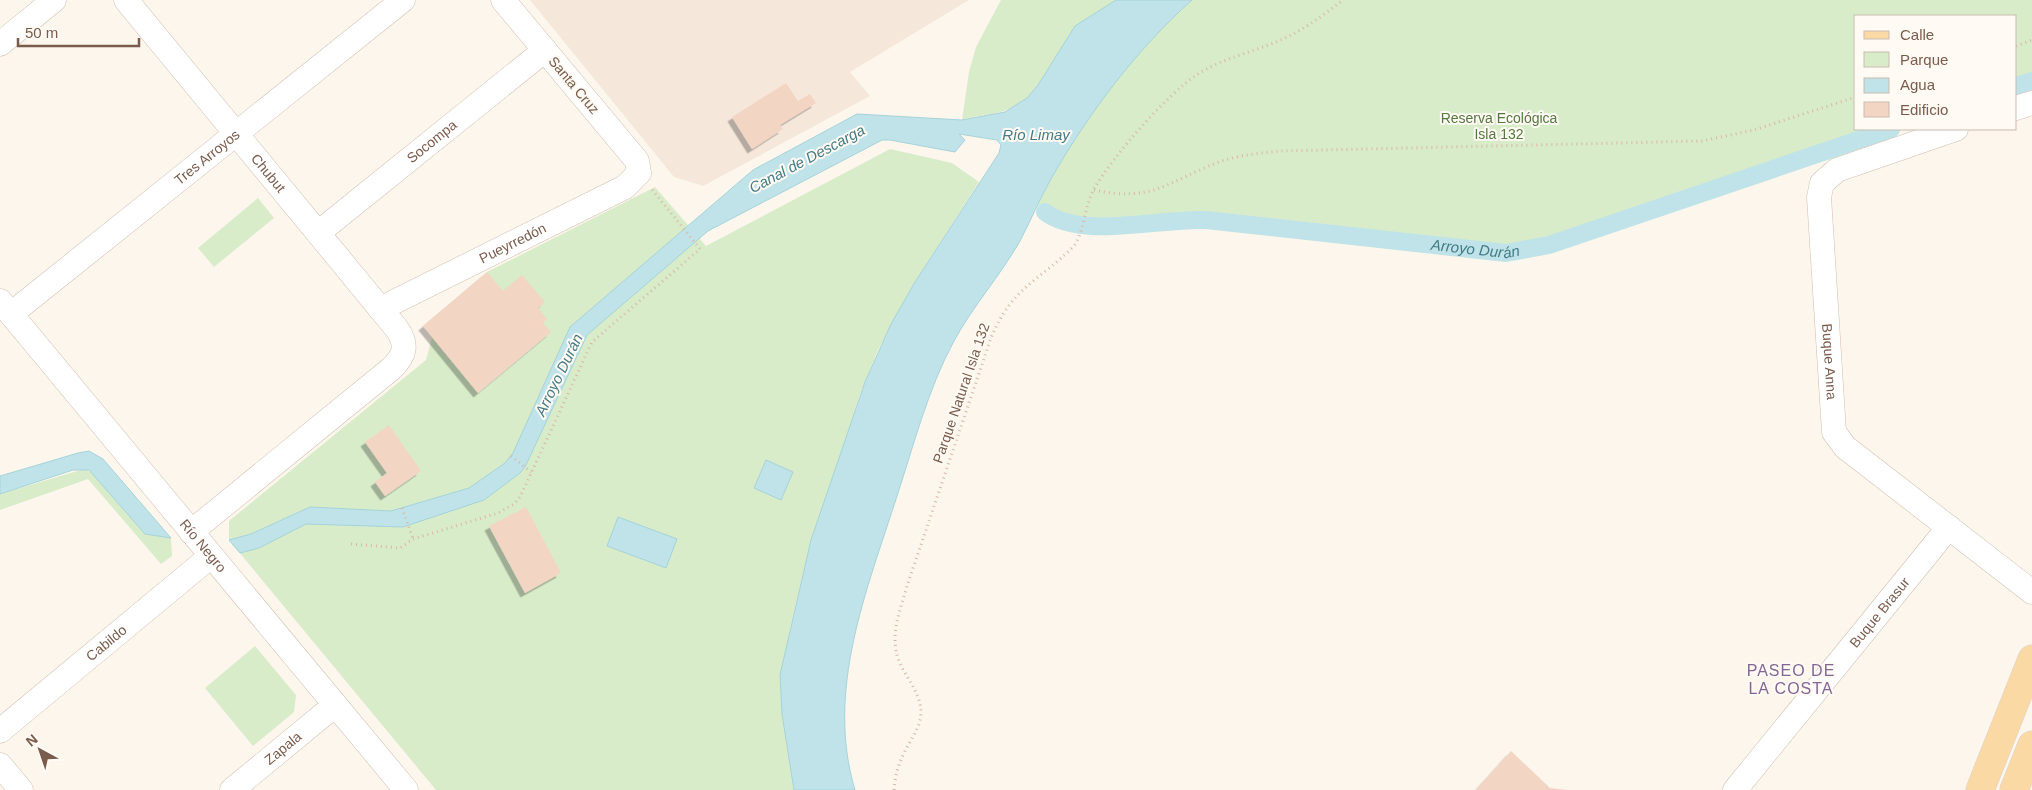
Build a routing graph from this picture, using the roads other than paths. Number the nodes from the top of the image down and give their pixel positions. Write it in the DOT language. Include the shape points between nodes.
graph roads {
  1 [pos="54,0"];
  2 [pos="126,0"];
  3 [pos="403,0"];
  4 [pos="503,0"];
  5 [pos="0,44"];
  6 [pos="545,50"];
  7 [pos="2032,103"];
  8 [pos="2017,108"];
  9 [pos="1953,130"];
  10 [pos="236,133"];
  11 [pos="639,173"];
  12 [pos="318,233"];
  13 [pos="6,308"];
  14 [pos="380,309"];
  15 [pos="1949,528"];
  16 [pos="191,532"];
  17 [pos="211,556"];
  18 [pos="2032,592"];
  19 [pos="2032,659"];
  20 [pos="334,705"];
  21 [pos="0,731"];
  22 [pos="2032,745"];
  23 [pos="0,765"];
  24 [pos="21,790"];
  25 [pos="232,790"];
  26 [pos="406,790"];
  27 [pos="1735,790"];
  28 [pos="1980,790"];
  29 [pos="2014,790"];
  1 -- 5 [label="street"];
  2 -- 10 [label="street, Chubut"];
  3 -- 10 [label="street, Tres Arroyos"];
  4 -- 6 [label="street, Santa Cruz"];
  6 -- 11 [label="street, Santa Cruz" via="637,161"];
  6 -- 12 [label="street, Socompa"];
  7 -- 8 [label="street"];
  9 -- 15 [label="street, Buque Anna" via="1837,170 1822,183 1819,197 1835,435 1845,447"];
  10 -- 12 [label="street, Chubut"];
  10 -- 13 [label="street, Tres Arroyos"];
  11 -- 14 [label="street, Pueyrredón" via="625,187"];
  12 -- 14 [label="street, Chubut"];
  13 -- 16 [label="street, Río Negro"];
  14 -- 16 [label="street, Chubut" via="402,335 403,356"];
  15 -- 18 [label="street, Buque Anna"];
  15 -- 27 [label="street, Buque Brasur"];
  16 -- 17 [label="street, Río Negro"];
  17 -- 20 [label="street, Río Negro"];
  17 -- 21 [label="street, Cabildo"];
  19 -- 28 [label="main road"];
  20 -- 25 [label="street, Zapala"];
  20 -- 26 [label="street, Río Negro"];
  22 -- 29 [label="main road"];
  23 -- 24 [label="street"];
}
